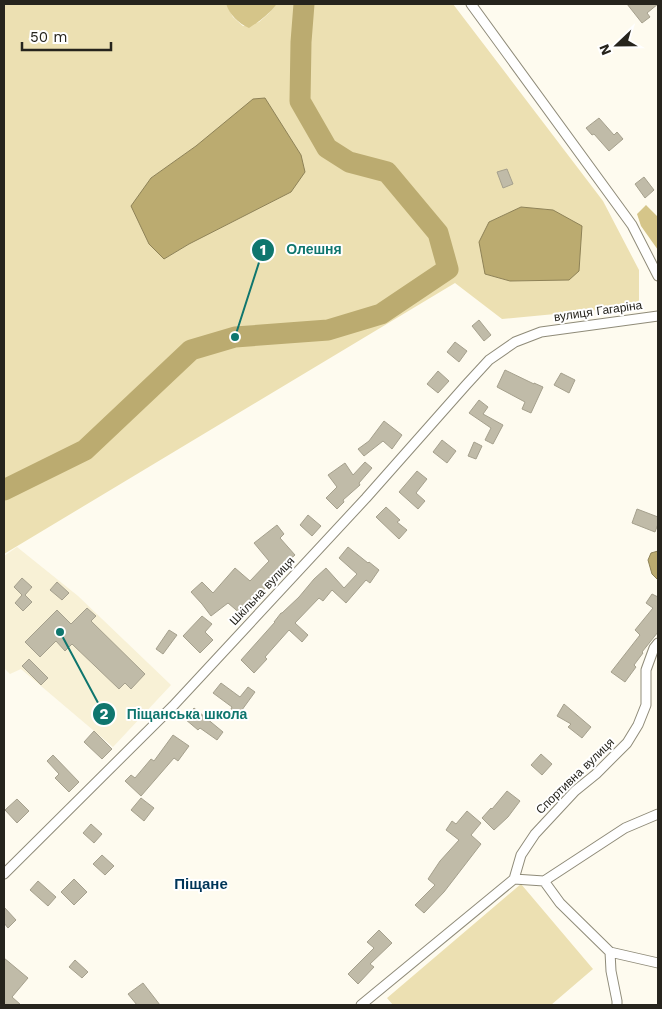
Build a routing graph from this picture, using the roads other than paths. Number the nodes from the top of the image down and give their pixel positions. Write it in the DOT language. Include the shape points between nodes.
graph roads {
  1 [pos="471,4"];
  2 [pos="658,276"];
  3 [pos="658,316"];
  4 [pos="541,332"];
  5 [pos="658,643"];
  6 [pos="658,814"];
  7 [pos="4,874"];
  8 [pos="514,879"];
  9 [pos="544,881"];
  10 [pos="610,952"];
  11 [pos="658,963"];
  12 [pos="361,1005"];
  13 [pos="616,1005"];
  1 -- 2 [label="street" via="632,224"];
  3 -- 4 [label="street, вулиця Гагаріна"];
  4 -- 7 [label="street, Шкільна вулиця" via="515,342 489,360 173,706"];
  5 -- 8 [label="street, Спортивна вулиця" via="646,670 646,705 638,725 627,742 535,834 520,855"];
  6 -- 9 [label="street" via="625,828"];
  8 -- 9 [label="street"];
  8 -- 12 [label="street"];
  9 -- 10 [label="street" via="560,903"];
  10 -- 11 [label="street"];
  10 -- 13 [label="street"];
}
